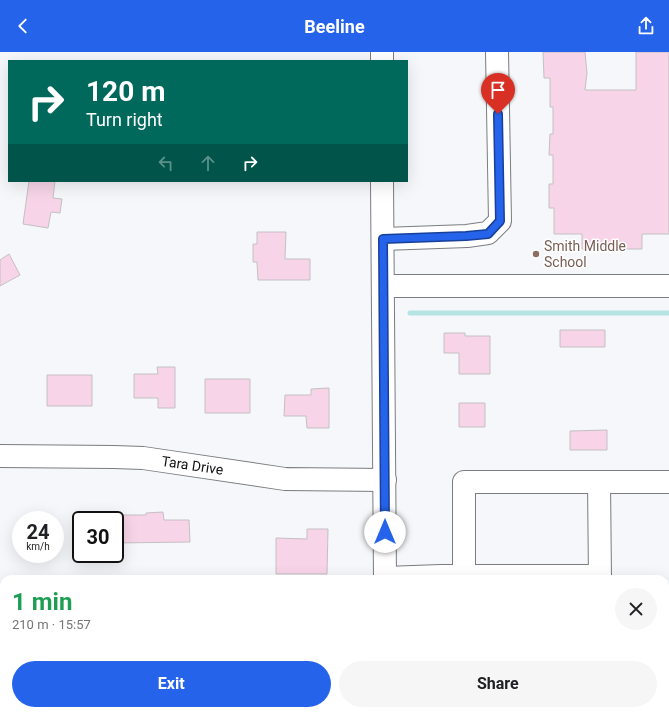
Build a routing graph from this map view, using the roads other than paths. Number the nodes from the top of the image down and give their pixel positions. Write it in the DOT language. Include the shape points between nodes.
graph roads {
  1 [pos="496,52"];
  2 [pos="382,182"];
  3 [pos="383,239"];
  4 [pos="383,286"];
  5 [pos="669,286"];
  6 [pos="0,456"];
  7 [pos="385,480"];
  8 [pos="599,482"];
  9 [pos="669,482"];
  10 [pos="385,575"];
  11 [pos="464,575"];
  12 [pos="600,575"];
  1 -- 3 [label="street" via="500,221 488,234"];
  2 -- 3 [label="street"];
  3 -- 4 [label="street"];
  4 -- 5 [label="street"];
  4 -- 7 [label="street"];
  6 -- 7 [label="street, Tara Drive" via="143,458 284,479"];
  7 -- 10 [label="street"];
  8 -- 9 [label="street"];
  8 -- 11 [label="street" via="464,482"];
  8 -- 12 [label="street"];
}
